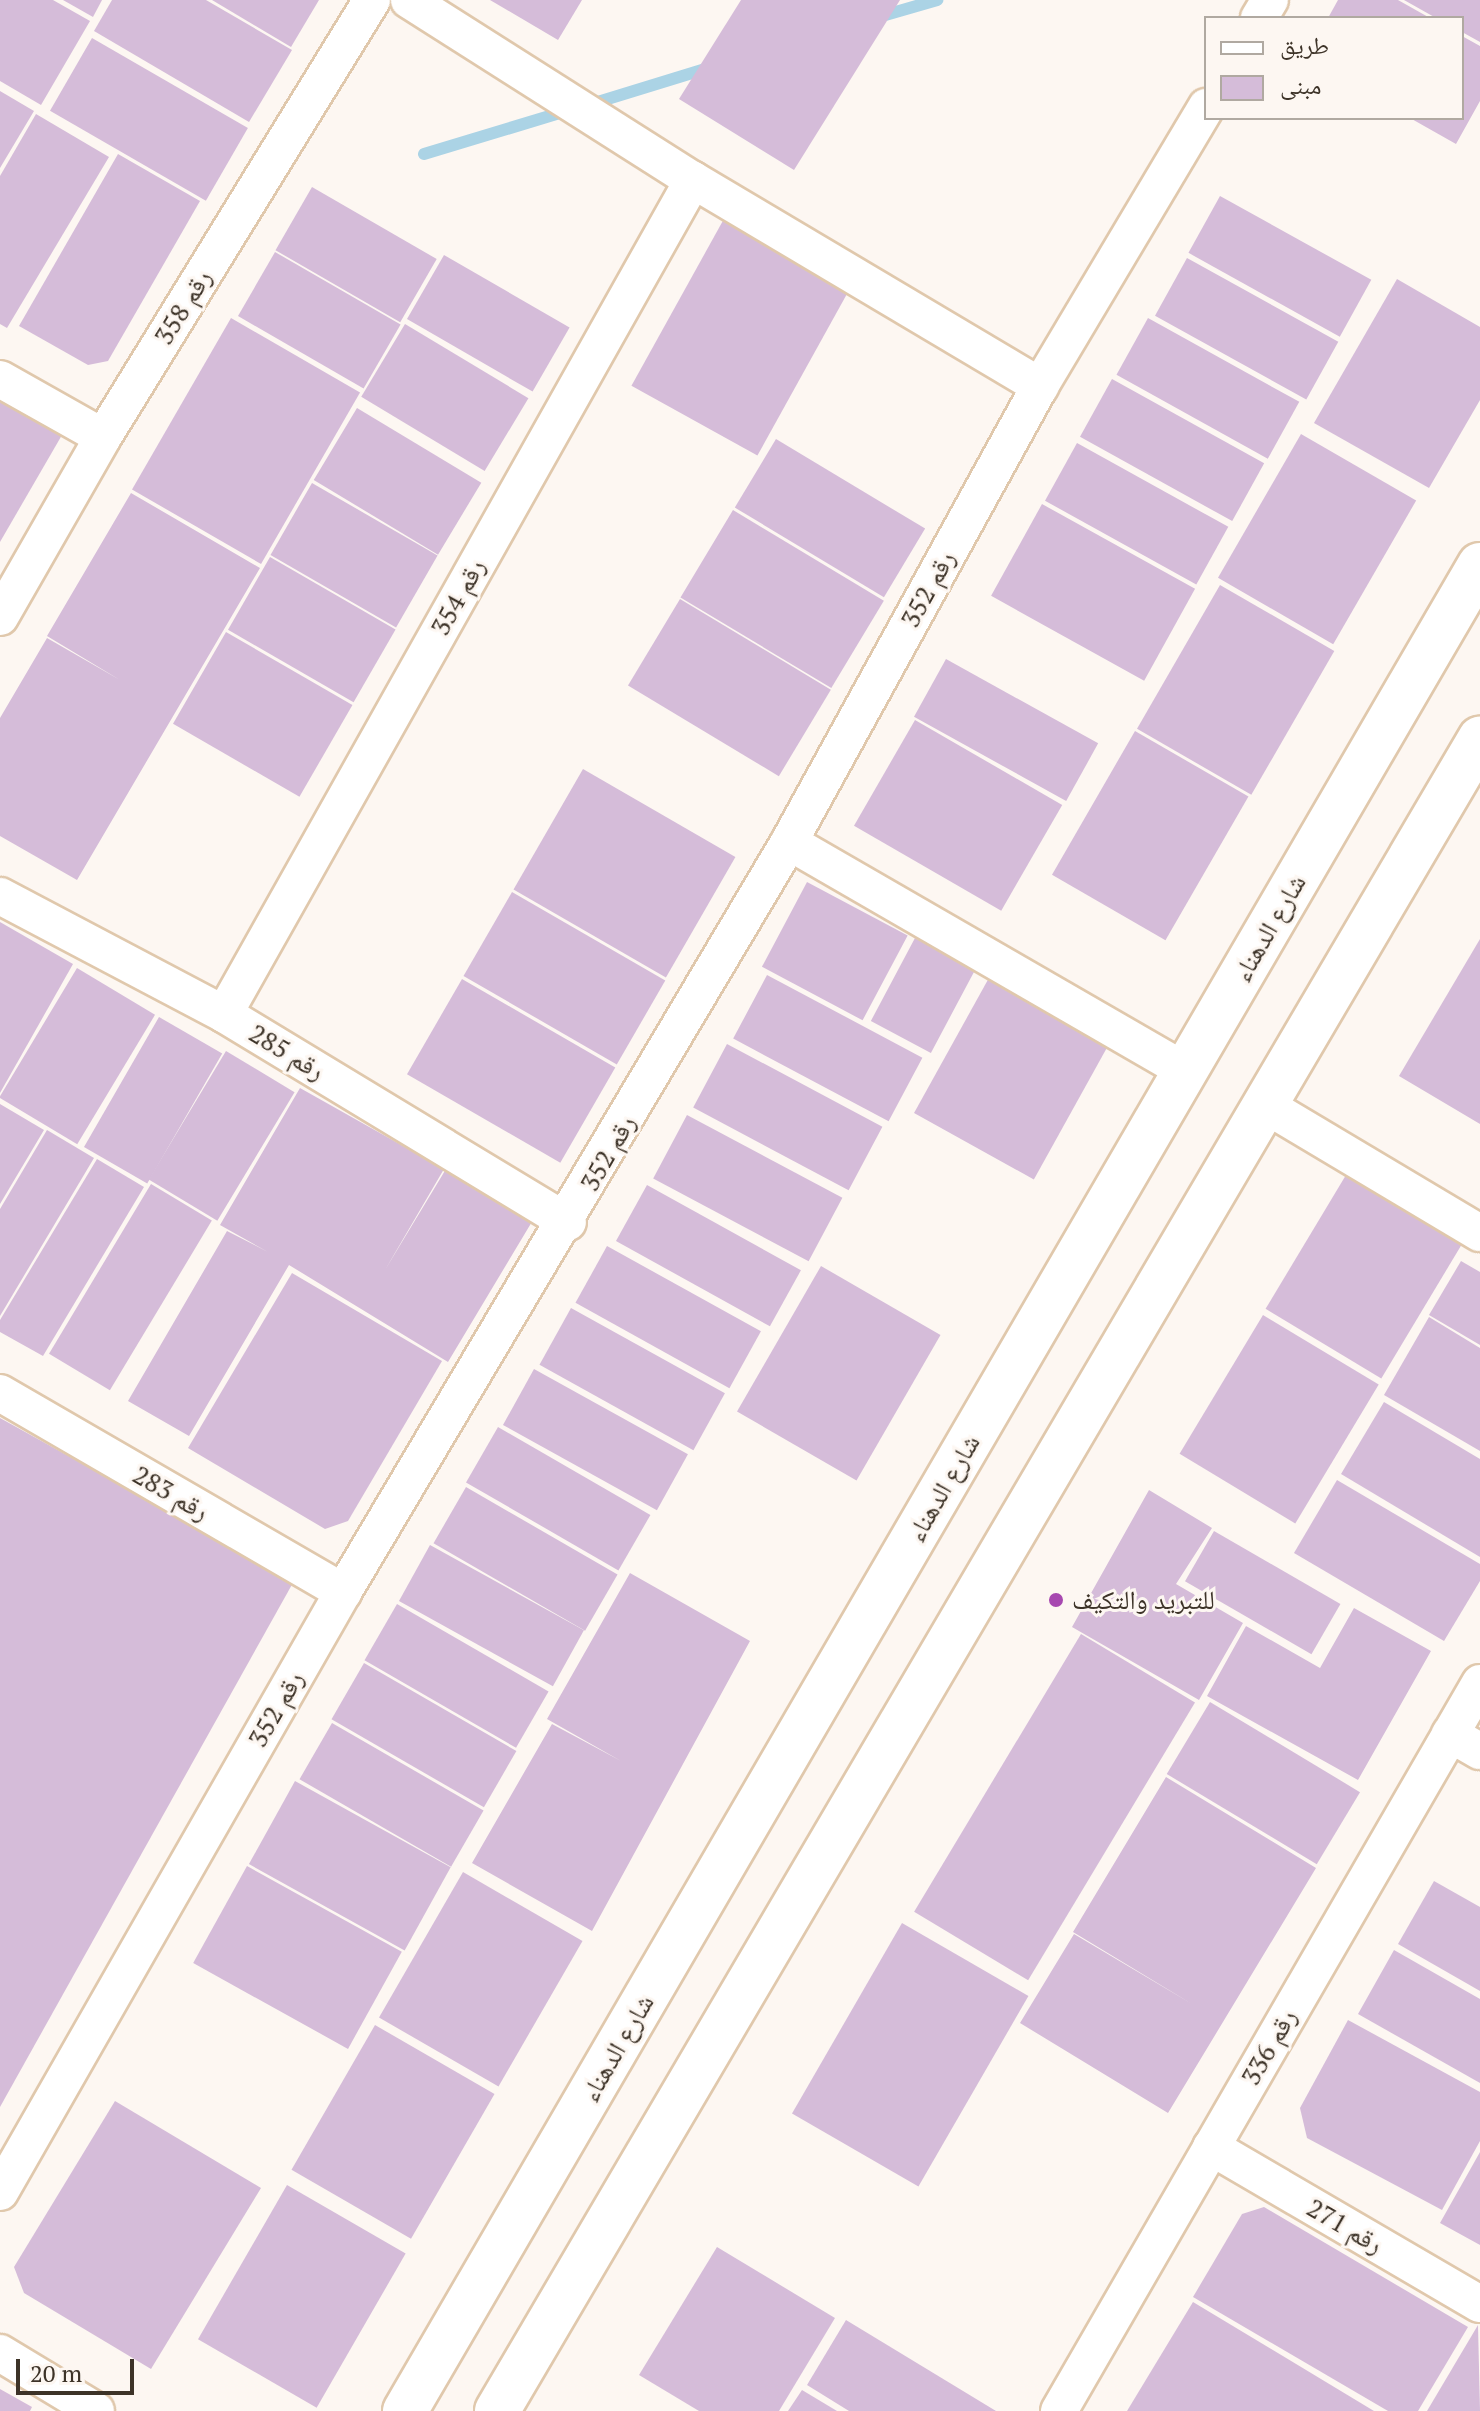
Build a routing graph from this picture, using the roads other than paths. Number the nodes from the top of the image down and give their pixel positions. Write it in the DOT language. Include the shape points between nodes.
graph roads {
  1 [pos="372,0"];
  2 [pos="409,0"];
  3 [pos="1204,110"];
  4 [pos="693,180"];
  5 [pos="0,379"];
  6 [pos="1040,386"];
  7 [pos="103,437"];
  8 [pos="1480,565"];
  9 [pos="0,617"];
  10 [pos="1480,739"];
  11 [pos="789,842"];
  12 [pos="0,896"];
  13 [pos="224,1014"];
  14 [pos="1185,1071"];
  15 [pos="1265,1105"];
  16 [pos="568,1222"];
  17 [pos="1480,1233"];
  18 [pos="0,1393"];
  19 [pos="343,1592"];
  20 [pos="1480,1683"];
  21 [pos="1465,1742"];
  22 [pos="1211,2147"];
  23 [pos="0,2192"];
  24 [pos="1480,2304"];
  25 [pos="0,2353"];
  26 [pos="96,2411"];
  27 [pos="405,2411"];
  28 [pos="497,2411"];
  29 [pos="1059,2411"];
  1 -- 7 [label="street, رقم 358"];
  2 -- 4 [label="street"];
  3 -- 6 [label="street, رقم 352"];
  4 -- 6 [label="street"];
  4 -- 13 [label="street, رقم 354"];
  5 -- 7 [label="street"];
  6 -- 11 [label="street, رقم 352"];
  7 -- 9 [label="street, رقم 358"];
  8 -- 14 [label="street, شارع الدهناء"];
  10 -- 15 [label="street"];
  11 -- 14 [label="street"];
  11 -- 16 [label="street, رقم 352"];
  12 -- 13 [label="street, رقم 285"];
  13 -- 16 [label="street, رقم 285"];
  14 -- 27 [label="street, شارع الدهناء"];
  15 -- 17 [label="street"];
  15 -- 28 [label="street"];
  16 -- 19 [label="street, رقم 352"];
  18 -- 19 [label="street, رقم 283"];
  19 -- 23 [label="street, رقم 352"];
  20 -- 21 [label="street, رقم 336"];
  21 -- 22 [label="street, رقم 336"];
  22 -- 24 [label="street, رقم 271"];
  22 -- 29 [label="street, رقم 336"];
  25 -- 26 [label="street"];
}
